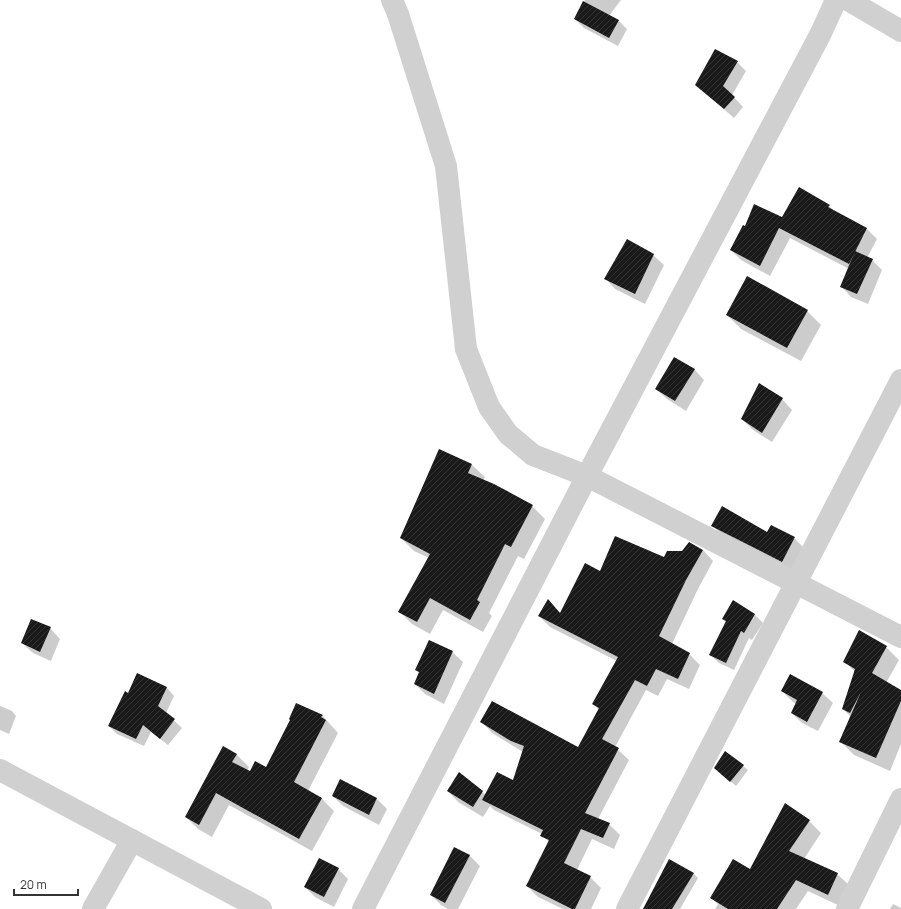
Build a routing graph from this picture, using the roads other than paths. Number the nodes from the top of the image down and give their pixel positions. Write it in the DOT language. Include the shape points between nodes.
graph roads {
  1 [pos="392,0"];
  2 [pos="836,0"];
  3 [pos="848,0"];
  4 [pos="901,31"];
  5 [pos="901,380"];
  6 [pos="587,476"];
  7 [pos="795,582"];
  8 [pos="901,637"];
  9 [pos="0,770"];
  10 [pos="901,800"];
  11 [pos="132,840"];
  12 [pos="92,909"];
  13 [pos="261,909"];
  14 [pos="363,909"];
  15 [pos="628,909"];
  16 [pos="847,909"];
  1 -- 6 [label="street" via="446,166 466,349 489,407 508,434 533,455"];
  2 -- 6 [label="street" via="818,40"];
  3 -- 4 [label="street"];
  5 -- 7 [label="street"];
  6 -- 7 [label="street"];
  6 -- 14 [label="street"];
  7 -- 8 [label="street"];
  7 -- 15 [label="street"];
  9 -- 11 [label="street"];
  10 -- 16 [label="street"];
  11 -- 12 [label="street"];
  11 -- 13 [label="street"];
}
